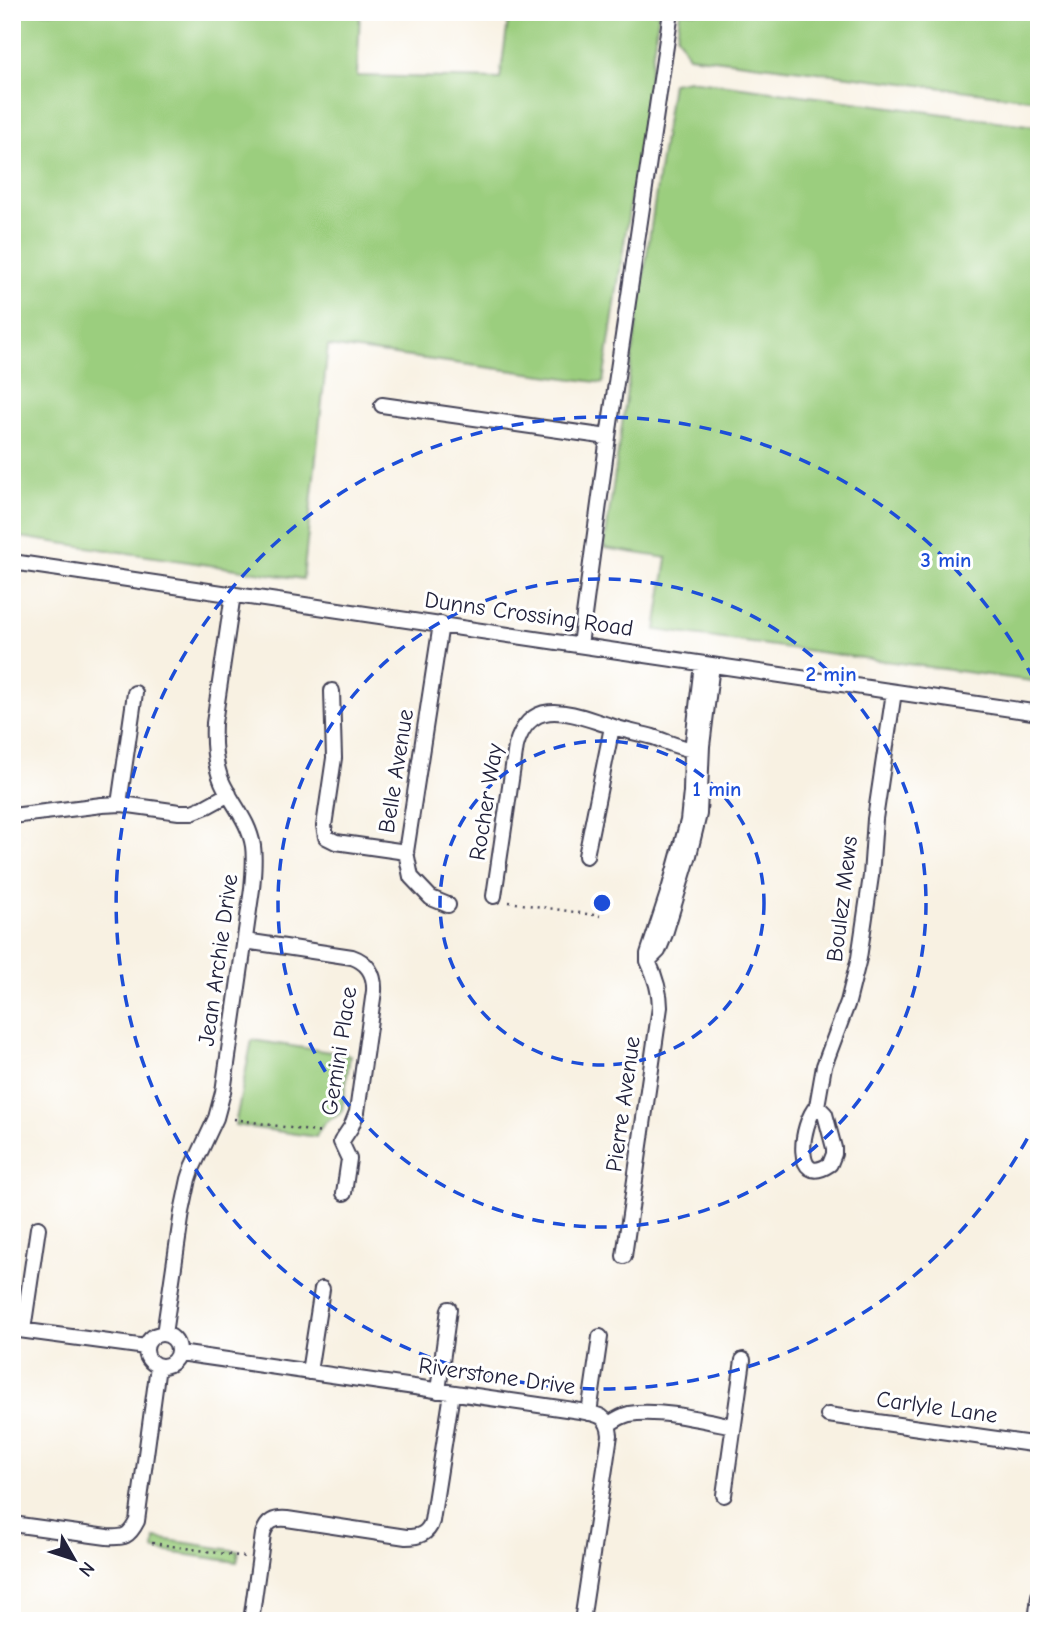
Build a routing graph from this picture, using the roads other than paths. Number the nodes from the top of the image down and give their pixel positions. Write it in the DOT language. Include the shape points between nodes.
graph roads {
  1 [pos="671,12"];
  2 [pos="382,405"];
  3 [pos="608,437"];
  4 [pos="12,562"];
  5 [pos="233,594"];
  6 [pos="441,624"];
  7 [pos="580,645"];
  8 [pos="707,664"];
  9 [pos="332,691"];
  10 [pos="894,692"];
  11 [pos="135,693"];
  12 [pos="1039,713"];
  13 [pos="612,727"];
  14 [pos="697,751"];
  15 [pos="229,794"];
  16 [pos="119,804"];
  17 [pos="12,816"];
  18 [pos="406,852"];
  19 [pos="586,856"];
  20 [pos="494,897"];
  21 [pos="448,905"];
  22 [pos="245,941"];
  23 [pos="817,1107"];
  24 [pos="344,1193"];
  25 [pos="38,1228"];
  26 [pos="624,1256"];
  27 [pos="322,1289"];
  28 [pos="449,1309"];
  29 [pos="18,1329"];
  30 [pos="164,1334"];
  31 [pos="600,1337"];
  32 [pos="146,1348"];
  33 [pos="179,1353"];
  34 [pos="743,1360"];
  35 [pos="158,1366"];
  36 [pos="309,1372"];
  37 [pos="445,1392"];
  38 [pos="589,1413"];
  39 [pos="828,1415"];
  40 [pos="609,1424"];
  41 [pos="733,1426"];
  42 [pos="1039,1445"];
  43 [pos="724,1495"];
  44 [pos="12,1524"];
  45 [pos="1039,1595"];
  46 [pos="251,1621"];
  47 [pos="582,1621"];
  48 [pos="1036,1621"];
  1 -- 3 [label="street"];
  2 -- 3 [label="street"];
  3 -- 7 [label="street"];
  4 -- 5 [label="street, Dunns Crossing Road"];
  5 -- 6 [label="street, Dunns Crossing Road"];
  5 -- 15 [label="street, Jean Archie Drive" via="213,741"];
  6 -- 7 [label="street, Dunns Crossing Road"];
  6 -- 18 [label="street, Belle Avenue"];
  7 -- 8 [label="street, Dunns Crossing Road"];
  8 -- 10 [label="street, Dunns Crossing Road"];
  8 -- 14 [label="street, Pierre Avenue"];
  9 -- 18 [label="street" via="334,758 326,837"];
  10 -- 12 [label="street, Dunns Crossing Road"];
  10 -- 23 [label="street, Boulez Mews" via="859,958 824,1066"];
  11 -- 16 [label="street"];
  13 -- 14 [label="street, Rocher Way"];
  13 -- 19 [label="street"];
  13 -- 20 [label="street, Rocher Way" via="558,712 536,717 520,733"];
  14 -- 26 [label="street, Pierre Avenue" via="688,821 648,954 660,1007"];
  15 -- 16 [label="street" via="192,812"];
  15 -- 22 [label="street, Jean Archie Drive" via="253,846 253,889"];
  16 -- 17 [label="street"];
  18 -- 21 [label="street, Belle Avenue" via="411,877 431,898"];
  22 -- 24 [label="street, Gemini Place" via="352,957 365,964 373,976 358,1103 341,1142 349,1159"];
  22 -- 30 [label="street, Jean Archie Drive" via="223,1093 189,1179"];
  25 -- 29 [label="street"];
  27 -- 36 [label="street"];
  28 -- 37 [label="street"];
  29 -- 32 [label="street"];
  30 -- 32 [label="street" via="150,1339"];
  30 -- 33 [label="street" via="174,1338"];
  31 -- 38 [label="street"];
  32 -- 35 [label="street" via="147,1357"];
  33 -- 35 [label="street" via="171,1364"];
  33 -- 36 [label="street, Riverstone Drive"];
  34 -- 41 [label="street"];
  35 -- 44 [label="street" via="137,1521 129,1533 123,1538 107,1537"];
  36 -- 37 [label="street, Riverstone Drive"];
  37 -- 38 [label="street, Riverstone Drive"];
  37 -- 46 [label="street" via="428,1530 414,1537 274,1519 263,1534"];
  38 -- 40 [label="street, Riverstone Drive"];
  39 -- 42 [label="street, Carlyle Lane"];
  40 -- 41 [label="street" via="628,1415 658,1414"];
  40 -- 47 [label="street"];
  41 -- 43 [label="street"];
  45 -- 48 [label="street"];
}
